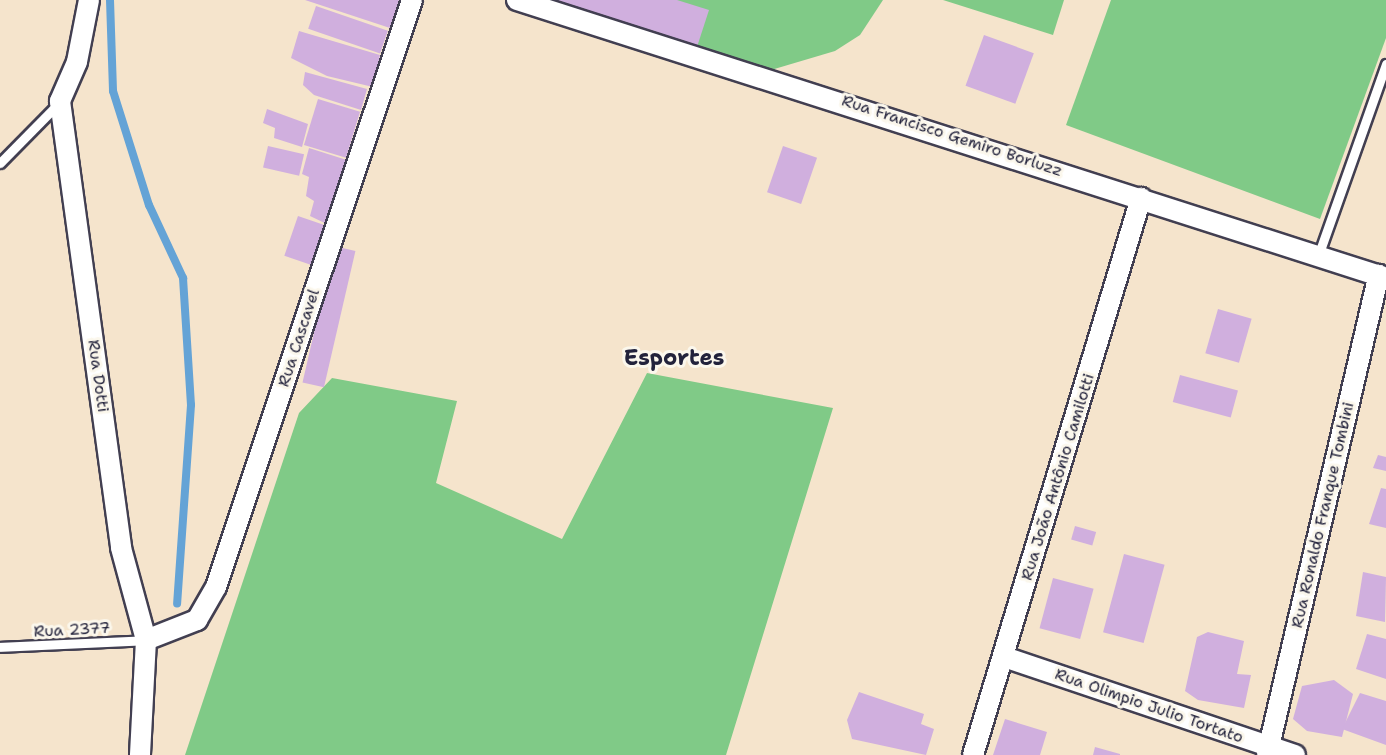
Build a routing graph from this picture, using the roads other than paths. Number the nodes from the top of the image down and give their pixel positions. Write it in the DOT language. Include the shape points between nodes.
graph roads {
  1 [pos="89,0"];
  2 [pos="412,0"];
  3 [pos="517,0"];
  4 [pos="1386,64"];
  5 [pos="60,102"];
  6 [pos="0,163"];
  7 [pos="1141,198"];
  8 [pos="1318,257"];
  9 [pos="1382,277"];
  10 [pos="146,640"];
  11 [pos="0,647"];
  12 [pos="1004,657"];
  13 [pos="1268,751"];
  14 [pos="140,755"];
  15 [pos="973,755"];
  16 [pos="1295,755"];
  1 -- 5 [label="street" via="77,62"];
  2 -- 10 [label="street, Rua Cascavel" via="216,586 197,620"];
  3 -- 7 [label="street, Rua Francisco Gemiro Borluzz"];
  4 -- 8 [label="lane"];
  5 -- 6 [label="lane"];
  5 -- 10 [label="street, Rua Dotti" via="121,548"];
  7 -- 8 [label="street, Rua Francisco Gemiro Borluzz"];
  7 -- 12 [label="street, Rua João Antônio Camilotti"];
  8 -- 9 [label="street, Rua Francisco Gemiro Borluzz"];
  9 -- 13 [label="street, Rua Ronaldo Franque Tombini"];
  10 -- 11 [label="lane, Rua 2377"];
  10 -- 14 [label="street, Rua Dotti"];
  12 -- 13 [label="street, Rua Olimpio Julio Tortato"];
  12 -- 15 [label="street, Rua João Antônio Camilotti"];
  13 -- 16 [label="street, Rua Olimpio Julio Tortato"];
}
